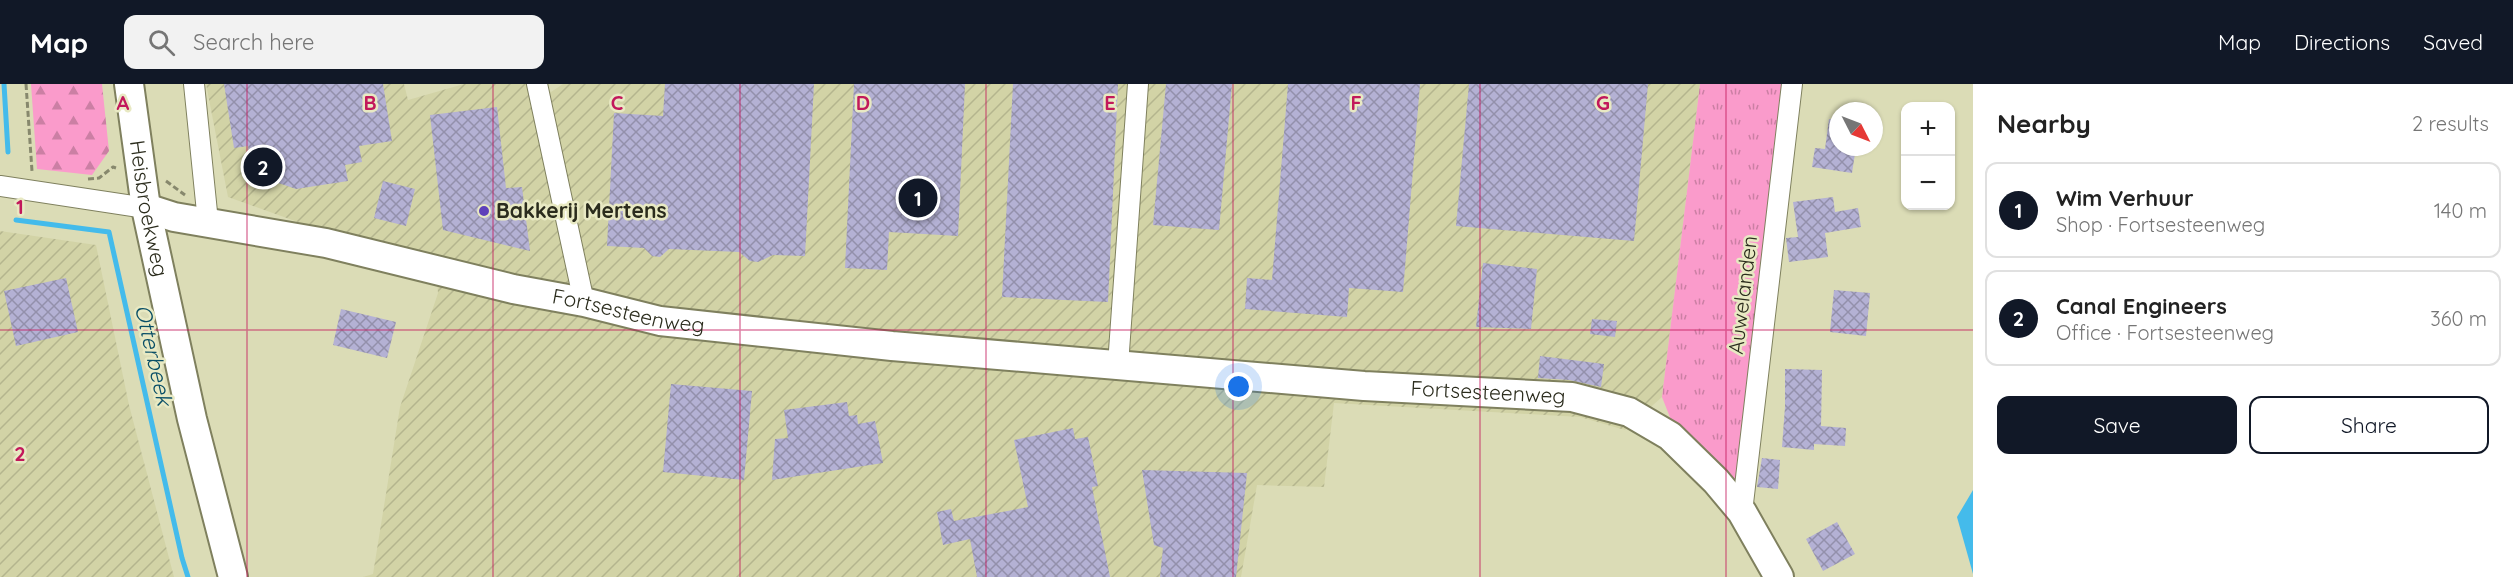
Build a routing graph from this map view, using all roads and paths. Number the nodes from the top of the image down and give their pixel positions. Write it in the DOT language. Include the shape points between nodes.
graph roads {
  1 [pos="26,84"];
  2 [pos="129,84"];
  3 [pos="194,84"];
  4 [pos="537,84"];
  5 [pos="1138,84"];
  6 [pos="1792,84"];
  7 [pos="32,171"];
  8 [pos="0,186"];
  9 [pos="146,208"];
  10 [pos="208,222"];
  11 [pos="584,302"];
  12 [pos="1118,365"];
  13 [pos="1742,512"];
  14 [pos="233,577"];
  15 [pos="1779,577"];
  1 -- 7 [label="path"];
  2 -- 9 [label="street, Heisbroekweg"];
  3 -- 10 [label="street"];
  4 -- 11 [label="street"];
  5 -- 12 [label="street"];
  6 -- 13 [label="street, Auwelanden"];
  8 -- 9 [label="street"];
  9 -- 10 [label="street, Fortsesteenweg"];
  9 -- 14 [label="street, Heisbroekweg" via="192,419"];
  10 -- 11 [label="street, Fortsesteenweg" via="326,243 513,289"];
  11 -- 12 [label="street, Fortsesteenweg" via="660,321"];
  12 -- 13 [label="street, Fortsesteenweg" via="1364,386 1572,397 1629,412 1670,435"];
  13 -- 15 [label="street, Fortsesteenweg"];
}
